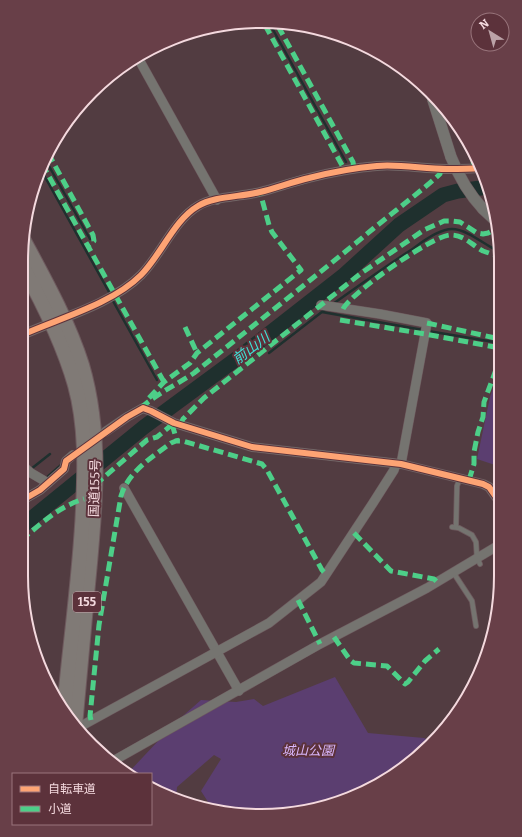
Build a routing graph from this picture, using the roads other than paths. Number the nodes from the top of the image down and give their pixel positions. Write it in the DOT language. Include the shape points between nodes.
graph roads {
  1 [pos="140,62"];
  2 [pos="435,106"];
  3 [pos="474,168"];
  4 [pos="217,200"];
  5 [pos="490,216"];
  6 [pos="28,251"];
  7 [pos="28,275"];
  8 [pos="321,305"];
  9 [pos="58,320"];
  10 [pos="28,332"];
  11 [pos="105,432"];
  12 [pos="84,457"];
  13 [pos="399,464"];
  14 [pos="28,470"];
  15 [pos="460,478"];
  16 [pos="48,483"];
  17 [pos="90,483"];
  18 [pos="124,488"];
  19 [pos="494,494"];
  20 [pos="28,497"];
  21 [pos="494,549"];
  22 [pos="478,561"];
  23 [pos="453,572"];
  24 [pos="476,626"];
  25 [pos="217,652"];
  26 [pos="239,691"];
  27 [pos="64,700"];
  28 [pos="76,718"];
  29 [pos="82,725"];
  30 [pos="117,759"];
  1 -- 4 [label="street"];
  2 -- 5 [label="street, bridge" via="451,157 464,186"];
  3 -- 4 [label="street" via="380,166 355,168"];
  4 -- 9 [label="street" via="199,205 187,214 134,282 78,313"];
  6 -- 9 [label="highway, 国道155号 / 155"];
  7 -- 9 [label="highway, 国道155号 / 155"];
  8 -- 13 [label="street" via="427,324"];
  9 -- 10 [label="street"];
  9 -- 12 [label="highway, 国道155号 / 155" via="81,417"];
  11 -- 13 [label="street" via="144,408 169,420 252,447"];
  12 -- 16 [label="street" via="66,461 64,469"];
  12 -- 17 [label="highway, 国道155号 / 155"];
  13 -- 15 [label="street"];
  13 -- 25 [label="street" via="324,579 269,623"];
  14 -- 16 [label="street"];
  15 -- 19 [label="street" via="483,484"];
  15 -- 22 [label="lane" via="454,527 472,535 477,547"];
  16 -- 20 [label="street"];
  17 -- 27 [label="highway, 国道155号 / 155"];
  17 -- 28 [label="highway, 国道155号 / 155" via="93,536"];
  18 -- 25 [label="street"];
  21 -- 22 [label="street"];
  22 -- 23 [label="street"];
  23 -- 24 [label="lane" via="472,600"];
  23 -- 26 [label="street"];
  25 -- 26 [label="street"];
  25 -- 29 [label="street"];
  26 -- 30 [label="street"];
}
